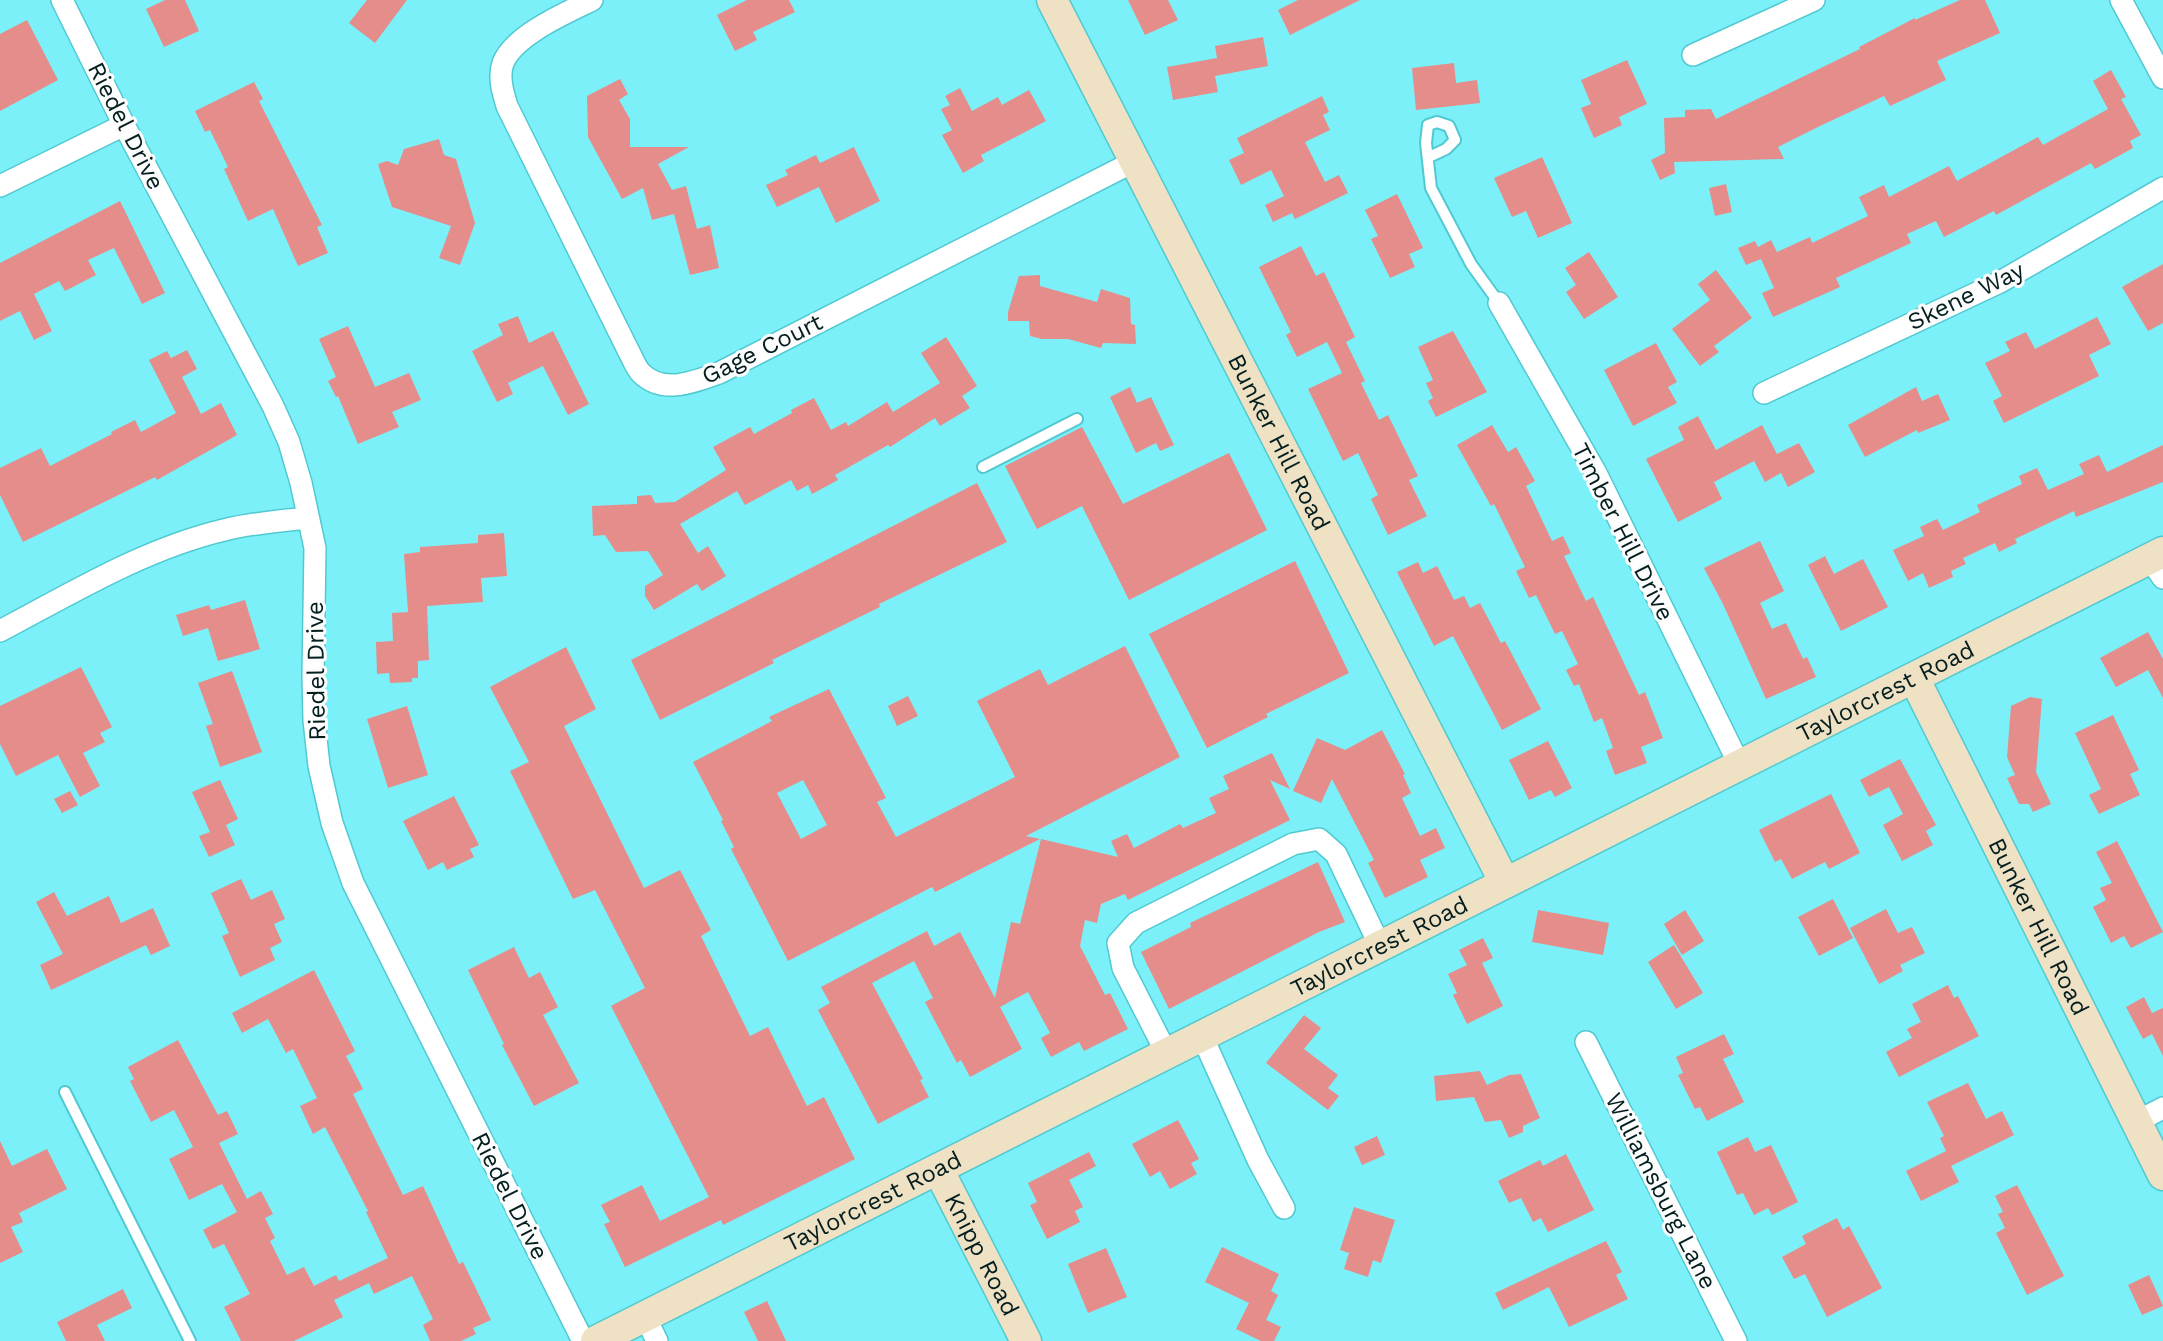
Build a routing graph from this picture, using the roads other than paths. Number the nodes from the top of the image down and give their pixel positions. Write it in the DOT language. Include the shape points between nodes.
graph roads {
  1 [pos="62,0"];
  2 [pos="592,0"];
  3 [pos="1052,0"];
  4 [pos="1814,0"];
  5 [pos="2121,0"];
  6 [pos="1693,55"];
  7 [pos="2163,78"];
  8 [pos="124,125"];
  9 [pos="1429,157"];
  10 [pos="1135,162"];
  11 [pos="0,186"];
  12 [pos="2163,188"];
  13 [pos="1499,303"];
  14 [pos="1764,393"];
  15 [pos="1077,419"];
  16 [pos="983,467"];
  17 [pos="308,518"];
  18 [pos="2159,563"];
  19 [pos="0,631"];
  20 [pos="1914,678"];
  21 [pos="1740,765"];
  22 [pos="1505,883"];
  23 [pos="1380,946"];
  24 [pos="1202,1036"];
  25 [pos="1586,1042"];
  26 [pos="1167,1054"];
  27 [pos="65,1091"];
  28 [pos="2163,1108"];
  29 [pos="2136,1122"];
  30 [pos="938,1169"];
  31 [pos="2163,1175"];
  32 [pos="1284,1208"];
  33 [pos="651,1329"];
  34 [pos="190,1341"];
  35 [pos="583,1341"];
  36 [pos="596,1341"];
  37 [pos="1026,1341"];
  38 [pos="1736,1341"];
  1 -- 8 [label="street, Riedel Drive"];
  2 -- 10 [label="street, Gage Court" via="539,26 510,52 501,73 502,89 640,373 660,383 684,385 719,373"];
  3 -- 10 [label="street, Bunker Hill Road"];
  4 -- 6 [label="street"];
  5 -- 7 [label="street"];
  8 -- 11 [label="street"];
  8 -- 17 [label="street, Riedel Drive" via="273,406 289,442"];
  9 -- 13 [label="lane" via="1431,188"];
  10 -- 22 [label="street, Bunker Hill Road"];
  12 -- 14 [label="street, Skene Way" via="2000,282"];
  13 -- 21 [label="street, Timber Hill Drive" via="1596,473"];
  15 -- 16 [label="lane"];
  17 -- 19 [label="street" via="237,527 185,541 102,577"];
  17 -- 35 [label="street, Riedel Drive" via="315,548 314,720 332,822 353,883"];
  18 -- 20 [label="street, Taylorcrest Road"];
  20 -- 21 [label="street, Taylorcrest Road"];
  20 -- 29 [label="street, Bunker Hill Road"];
  21 -- 22 [label="street, Taylorcrest Road"];
  22 -- 23 [label="street, Taylorcrest Road"];
  23 -- 24 [label="street, Taylorcrest Road"];
  23 -- 26 [label="street" via="1336,854 1319,839 1293,844 1136,923 1118,943 1123,968"];
  24 -- 26 [label="street, Taylorcrest Road"];
  24 -- 32 [label="street"];
  25 -- 38 [label="street, Williamsburg Lane"];
  26 -- 30 [label="street, Taylorcrest Road"];
  27 -- 34 [label="lane"];
  28 -- 29 [label="street"];
  29 -- 31 [label="street, Bunker Hill Road"];
  30 -- 33 [label="street, Taylorcrest Road"];
  30 -- 37 [label="street, Knipp Road"];
  33 -- 36 [label="street, Taylorcrest Road"];
}
